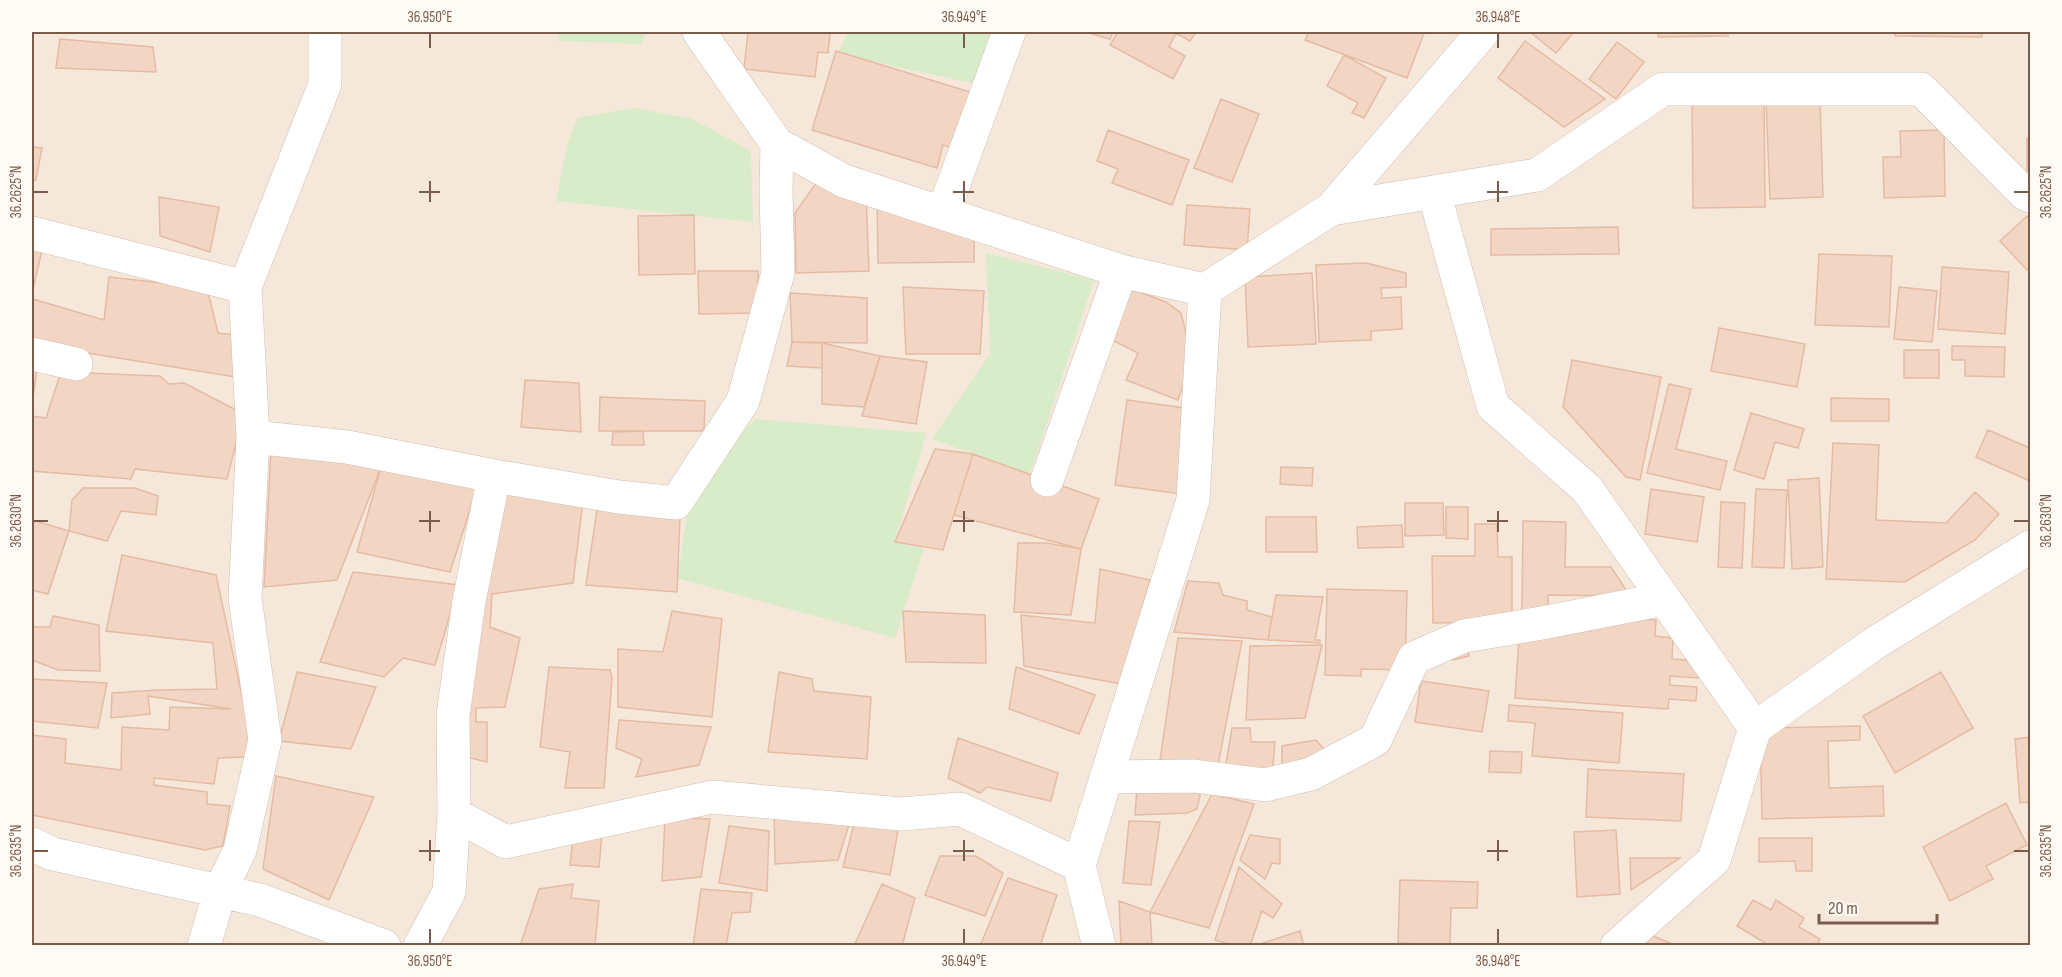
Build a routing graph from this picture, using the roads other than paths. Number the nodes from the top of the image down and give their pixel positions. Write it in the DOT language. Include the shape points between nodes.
graph roads {
  1 [pos="324,32"];
  2 [pos="699,32"];
  3 [pos="1009,32"];
  4 [pos="1483,32"];
  5 [pos="777,144"];
  6 [pos="1434,192"];
  7 [pos="2031,196"];
  8 [pos="1331,209"];
  9 [pos="944,213"];
  10 [pos="32,233"];
  11 [pos="1121,271"];
  12 [pos="245,287"];
  13 [pos="1205,290"];
  14 [pos="32,354"];
  15 [pos="76,364"];
  16 [pos="253,437"];
  17 [pos="494,476"];
  18 [pos="1047,480"];
  19 [pos="2031,547"];
  20 [pos="1664,599"];
  21 [pos="1755,728"];
  22 [pos="1106,777"];
  23 [pos="454,814"];
  24 [pos="32,844"];
  25 [pos="1078,866"];
  26 [pos="220,891"];
  27 [pos="204,945"];
  28 [pos="384,945"];
  29 [pos="420,945"];
  30 [pos="1099,945"];
  31 [pos="1617,945"];
  1 -- 12 [label="street" via="325,84"];
  2 -- 5 [label="street"];
  3 -- 9 [label="street"];
  4 -- 8 [label="street"];
  5 -- 9 [label="street" via="844,181"];
  5 -- 17 [label="street" via="778,273 746,391 676,504"];
  6 -- 7 [label="street" via="1537,175 1663,89 1921,89"];
  6 -- 8 [label="street"];
  6 -- 20 [label="street" via="1493,406 1587,489"];
  8 -- 13 [label="street"];
  9 -- 11 [label="street"];
  10 -- 12 [label="street"];
  11 -- 13 [label="street"];
  11 -- 18 [label="street"];
  12 -- 16 [label="street"];
  13 -- 22 [label="street" via="1193,500"];
  14 -- 15 [label="street"];
  16 -- 17 [label="street" via="346,447"];
  16 -- 26 [label="street" via="245,598 265,740 240,850"];
  17 -- 23 [label="street" via="469,601 453,715"];
  19 -- 21 [label="street" via="1875,643"];
  20 -- 21 [label="street"];
  20 -- 22 [label="street" via="1464,636 1414,658 1375,740 1311,774 1265,785 1194,776"];
  21 -- 31 [label="street" via="1714,860"];
  22 -- 25 [label="street"];
  23 -- 25 [label="street" via="506,842 712,797 901,814 960,809"];
  23 -- 29 [label="street" via="448,892"];
  24 -- 26 [label="street" via="53,854"];
  25 -- 30 [label="street"];
  26 -- 27 [label="street"];
  26 -- 28 [label="street" via="260,900"];
}
